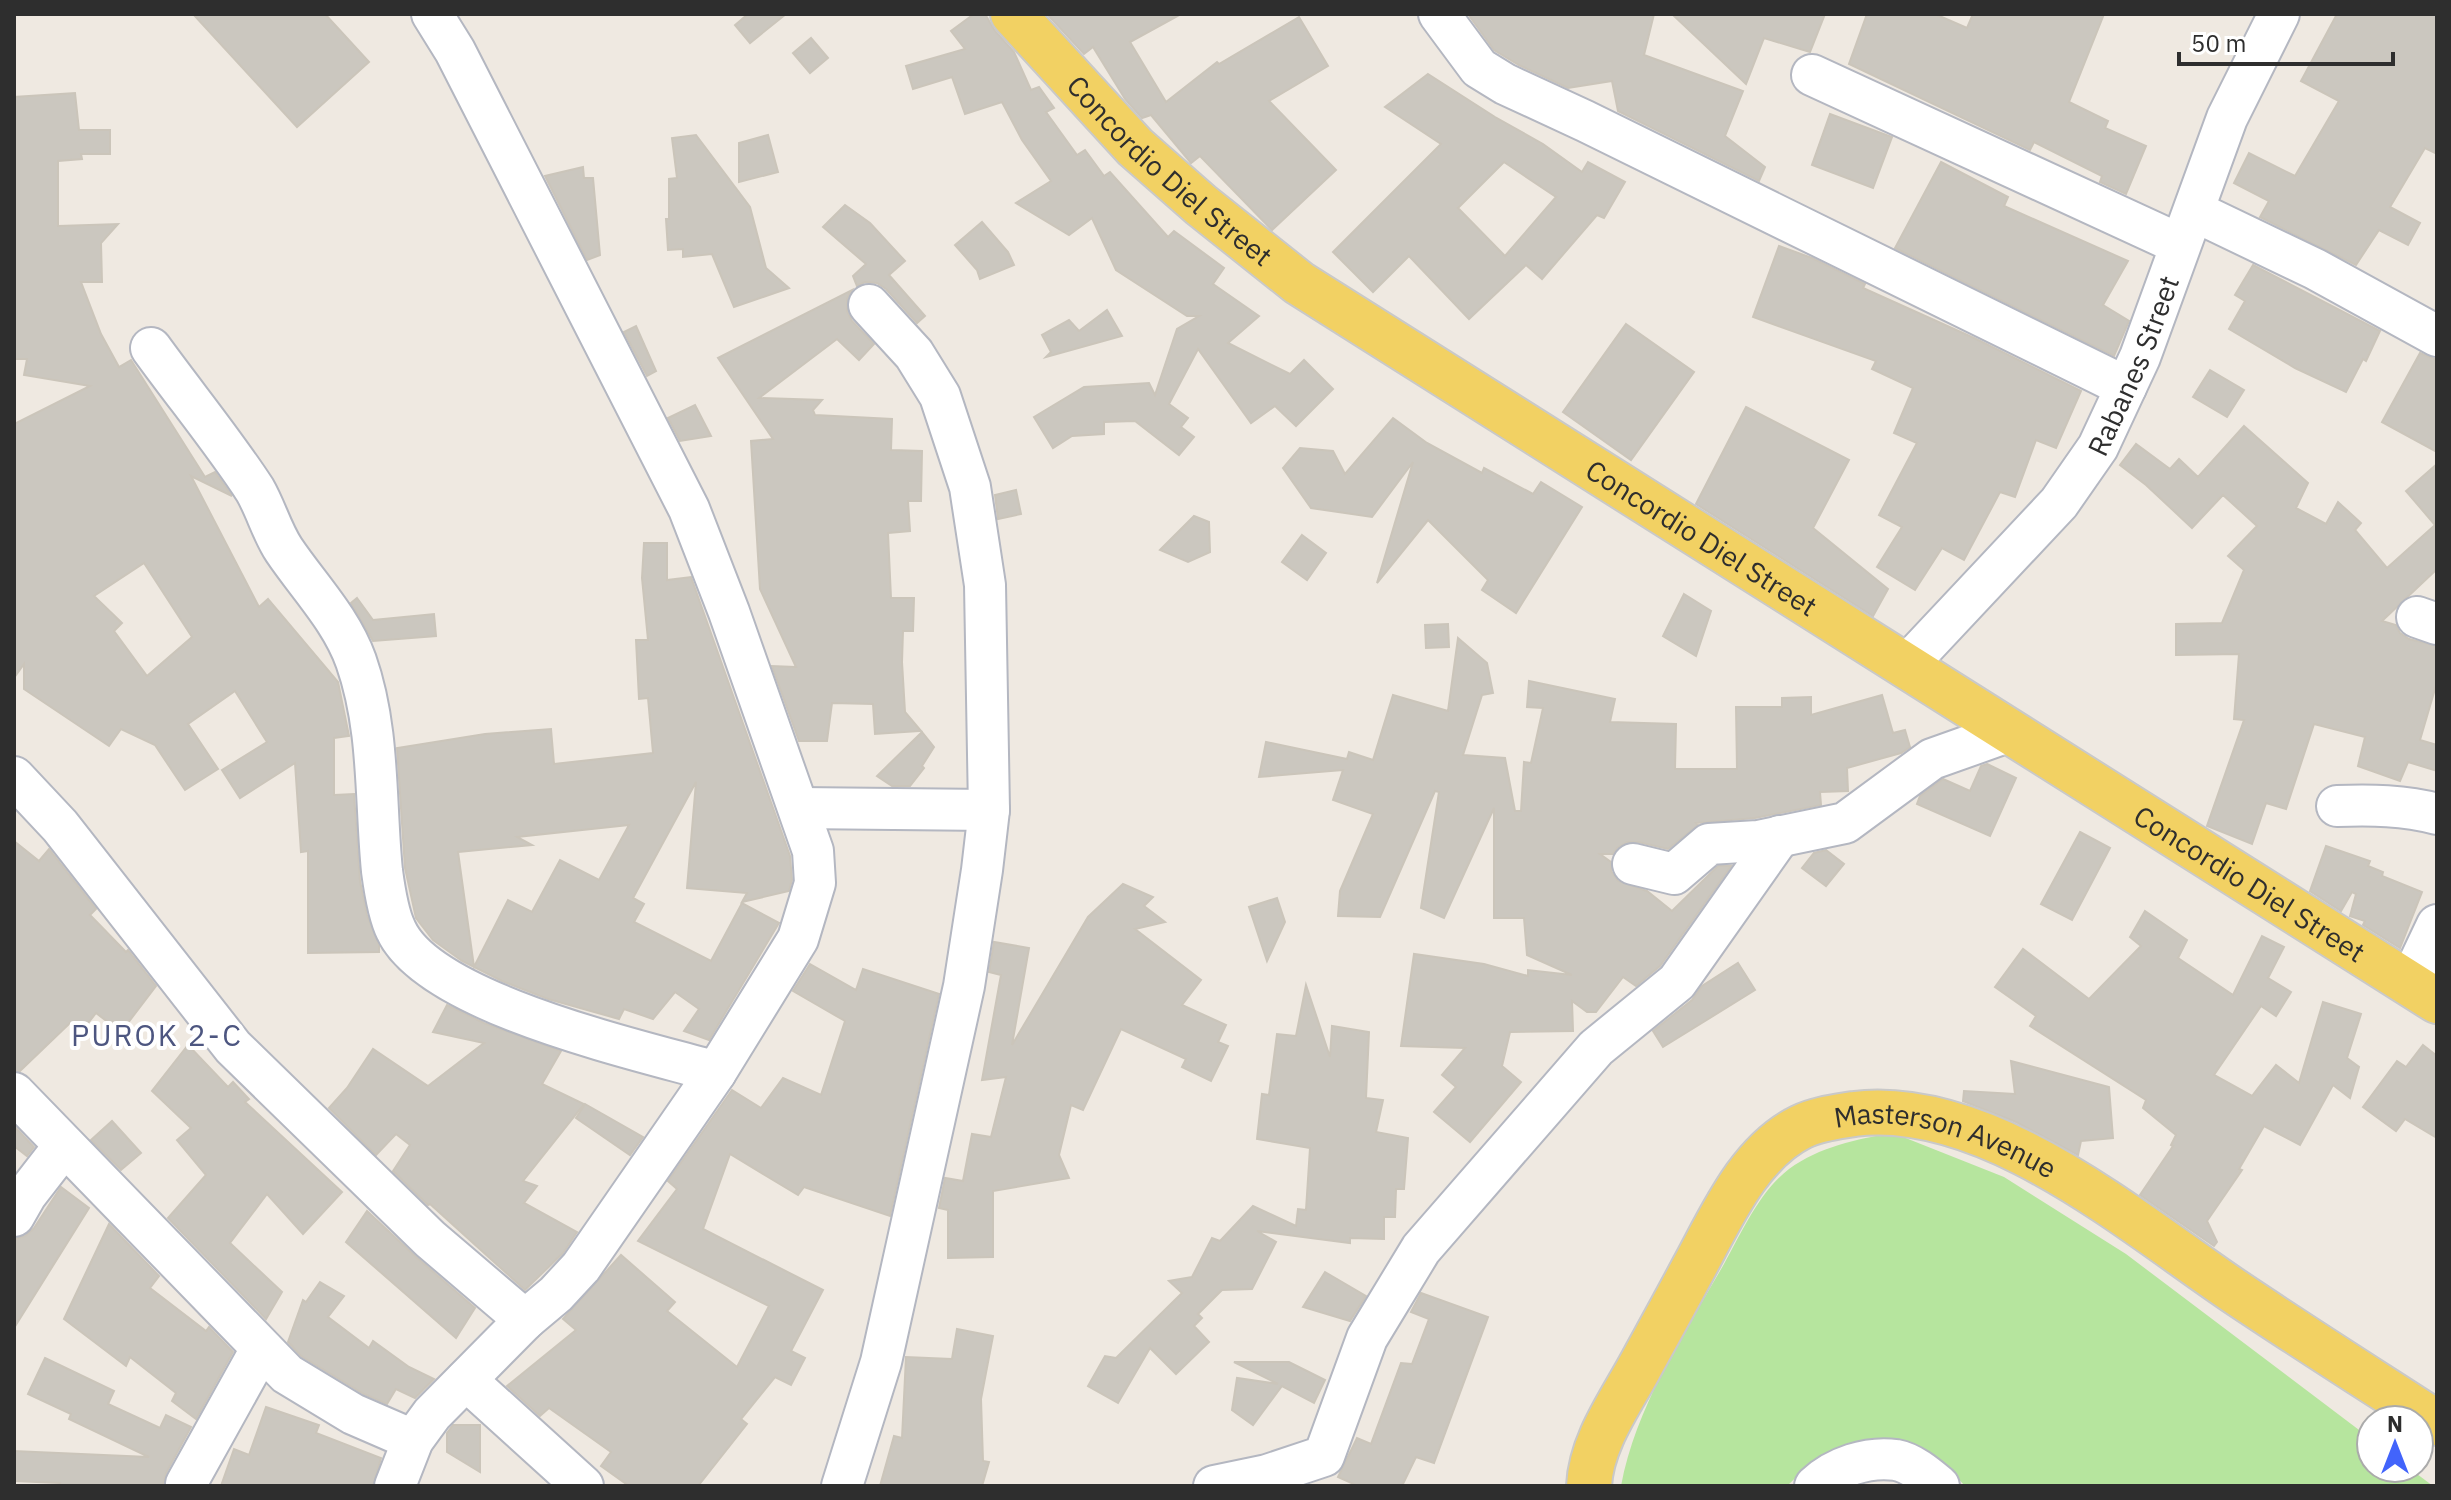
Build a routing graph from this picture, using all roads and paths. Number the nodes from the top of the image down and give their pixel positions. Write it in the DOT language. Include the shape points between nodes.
graph roads {
  1 [pos="432,14"];
  2 [pos="1013,14"];
  3 [pos="1439,14"];
  4 [pos="2279,14"];
  5 [pos="1812,75"];
  6 [pos="2187,228"];
  7 [pos="869,305"];
  8 [pos="2437,336"];
  9 [pos="151,348"];
  10 [pos="2126,387"];
  11 [pos="1905,667"];
  12 [pos="2008,732"];
  13 [pos="14,777"];
  14 [pos="2337,806"];
  15 [pos="799,808"];
  16 [pos="989,810"];
  17 [pos="2437,814"];
  18 [pos="1780,836"];
  19 [pos="1633,864"];
  20 [pos="2437,925"];
  21 [pos="2423,993"];
  22 [pos="716,1072"];
  23 [pos="14,1093"];
  24 [pos="64,1146"];
  25 [pos="14,1216"];
  26 [pos="525,1320"];
  27 [pos="261,1349"];
  28 [pos="466,1380"];
  29 [pos="2437,1423"];
  30 [pos="413,1440"];
  31 [pos="186,1484"];
  32 [pos="395,1486"];
  33 [pos="583,1486"];
  34 [pos="842,1486"];
  35 [pos="1214,1486"];
  36 [pos="1589,1486"];
  37 [pos="1815,1486"];
  38 [pos="1939,1486"];
  1 -- 15 [label="street" via="689,509"];
  2 -- 11 [label="main road, Concordio Diel Street" via="1135,147 1299,283"];
  3 -- 10 [label="street" via="1479,68 1505,84"];
  4 -- 6 [label="street, Rabanes Street" via="2227,118"];
  5 -- 6 [label="street"];
  6 -- 8 [label="street" via="2315,269"];
  6 -- 10 [label="street, Rabanes Street"];
  7 -- 16 [label="street" via="914,354 940,396 970,487 985,585"];
  9 -- 22 [label="street" via="256,492 282,548 332,613 356,659 377,776 382,873 396,930 428,967 455,984 550,1024"];
  10 -- 11 [label="street, Rabanes Street" via="2098,447 2059,503"];
  11 -- 12 [label="main road, Concordio Diel Street"];
  12 -- 18 [label="street" via="1932,759 1845,823"];
  12 -- 21 [label="main road, Concordio Diel Street"];
  13 -- 26 [label="street" via="60,826 233,1047 430,1239"];
  14 -- 17 [label="street"];
  15 -- 16 [label="street"];
  15 -- 22 [label="street" via="813,851 815,883 807,914 779,972"];
  16 -- 34 [label="street" via="961,1002 881,1362"];
  18 -- 19 [label="street" via="1709,844 1674,874"];
  18 -- 35 [label="street" via="1677,982 1596,1048 1421,1249 1367,1338 1324,1456"];
  20 -- 21 [label="street"];
  22 -- 26 [label="street" via="581,1267"];
  23 -- 24 [label="street"];
  24 -- 25 [label="street"];
  24 -- 27 [label="street"];
  26 -- 28 [label="street"];
  27 -- 30 [label="street" via="318,1394"];
  27 -- 31 [label="street"];
  28 -- 30 [label="street"];
  28 -- 33 [label="street"];
  29 -- 36 [label="main road, Masterson Avenue" via="2079,1185 1982,1133 1914,1115 1874,1112 1802,1127 1774,1145 1749,1174 1604,1432"];
  30 -- 32 [label="street"];
  37 -- 38 [label="street" via="1830,1473 1872,1460 1898,1460"];
}
